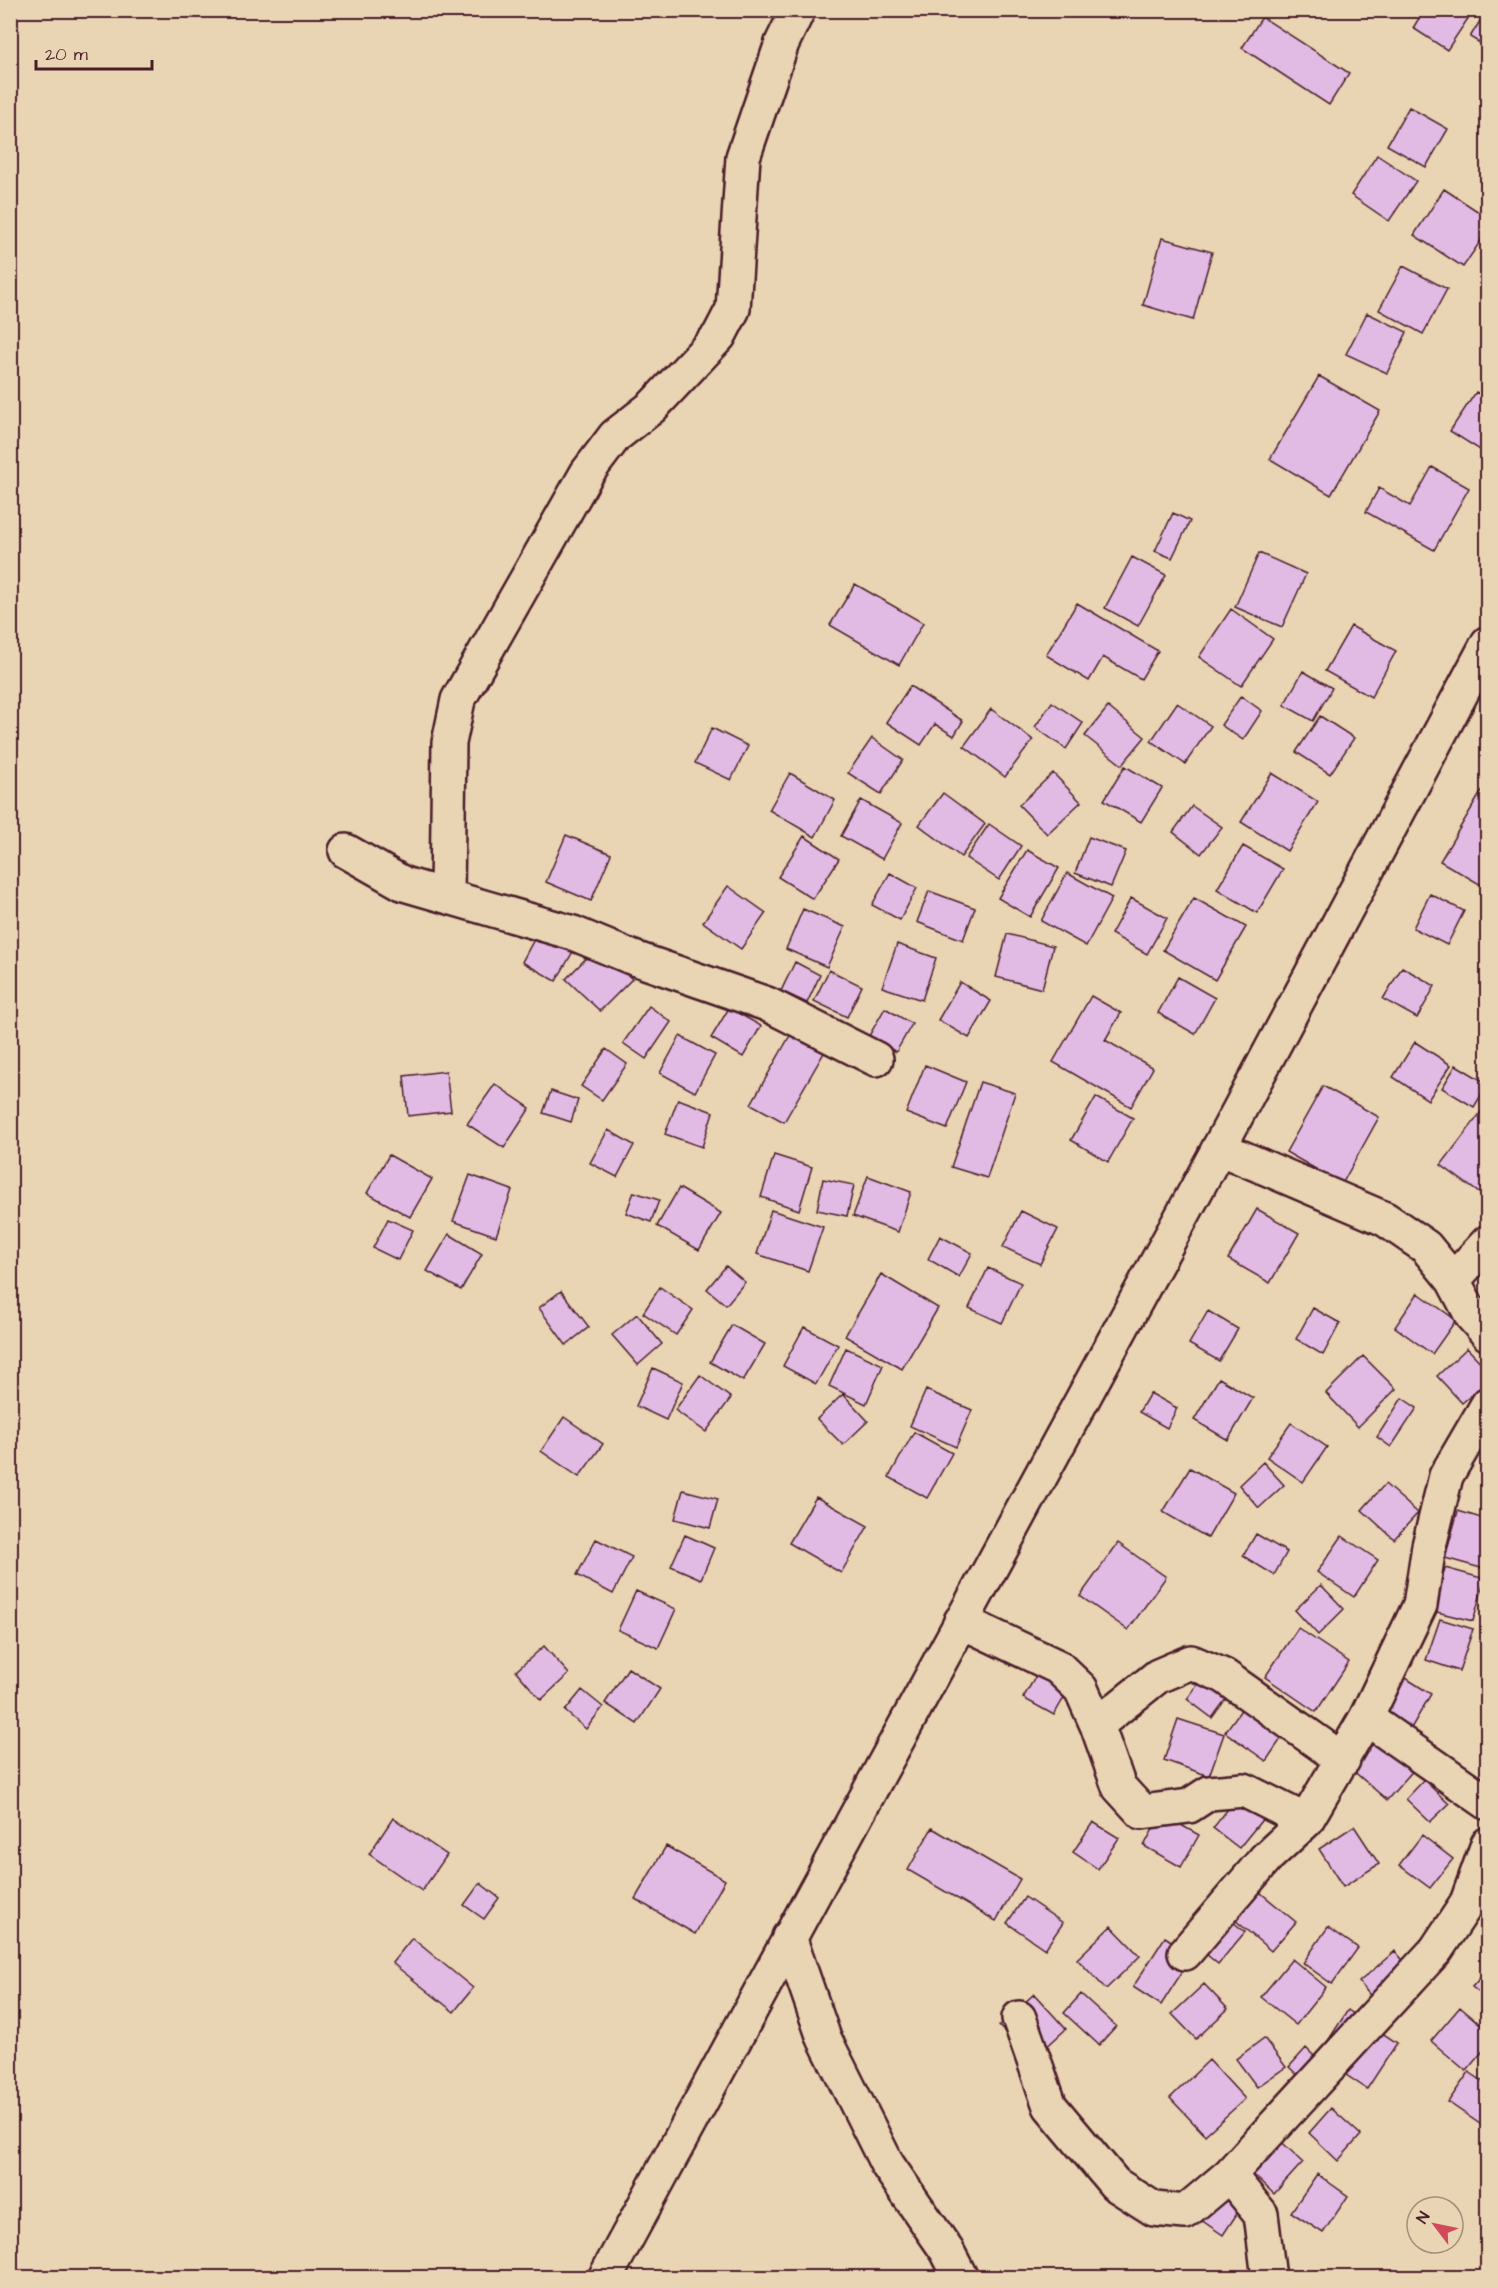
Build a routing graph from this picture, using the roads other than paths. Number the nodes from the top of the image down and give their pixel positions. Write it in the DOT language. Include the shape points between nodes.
graph roads {
  1 [pos="798,10"];
  2 [pos="1488,643"];
  3 [pos="346,851"];
  4 [pos="447,896"];
  5 [pos="876,1059"];
  6 [pos="1219,1148"];
  7 [pos="1488,1242"];
  8 [pos="1453,1280"];
  9 [pos="1488,1334"];
  10 [pos="1488,1404"];
  11 [pos="961,1621"];
  12 [pos="1366,1718"];
  13 [pos="1097,1725"];
  14 [pos="1343,1760"];
  15 [pos="1488,1803"];
  16 [pos="1306,1821"];
  17 [pos="1488,1844"];
  18 [pos="789,1937"];
  19 [pos="1185,1953"];
  20 [pos="1019,2018"];
  21 [pos="1229,2175"];
  22 [pos="604,2277"];
  23 [pos="961,2277"];
  24 [pos="1269,2277"];
  1 -- 4 [label="street" via="782,43 743,157 734,309 719,336 652,407 615,436 587,473 458,700 449,743"];
  2 -- 6 [label="street"];
  3 -- 4 [label="street" via="404,884"];
  4 -- 5 [label="street" via="573,933 767,1004"];
  6 -- 8 [label="street" via="1385,1219 1426,1247"];
  6 -- 11 [label="street"];
  7 -- 8 [label="street"];
  8 -- 9 [label="street" via="1472,1316"];
  10 -- 12 [label="street" via="1446,1476 1420,1605"];
  11 -- 13 [label="street" via="1058,1667 1081,1689"];
  11 -- 18 [label="street"];
  12 -- 14 [label="street"];
  12 -- 15 [label="street"];
  13 -- 14 [label="street" via="1158,1676 1191,1662 1224,1676"];
  13 -- 16 [label="street" via="1119,1787 1142,1812 1189,1806 1209,1793 1244,1790"];
  14 -- 16 [label="street"];
  16 -- 19 [label="street" via="1266,1858"];
  17 -- 21 [label="street" via="1466,1905 1436,1950"];
  18 -- 22 [label="street"];
  18 -- 23 [label="street" via="824,2038 887,2164"];
  20 -- 21 [label="street" via="1050,2106 1115,2184 1154,2209 1185,2212"];
  21 -- 24 [label="street" via="1261,2214"];
}
